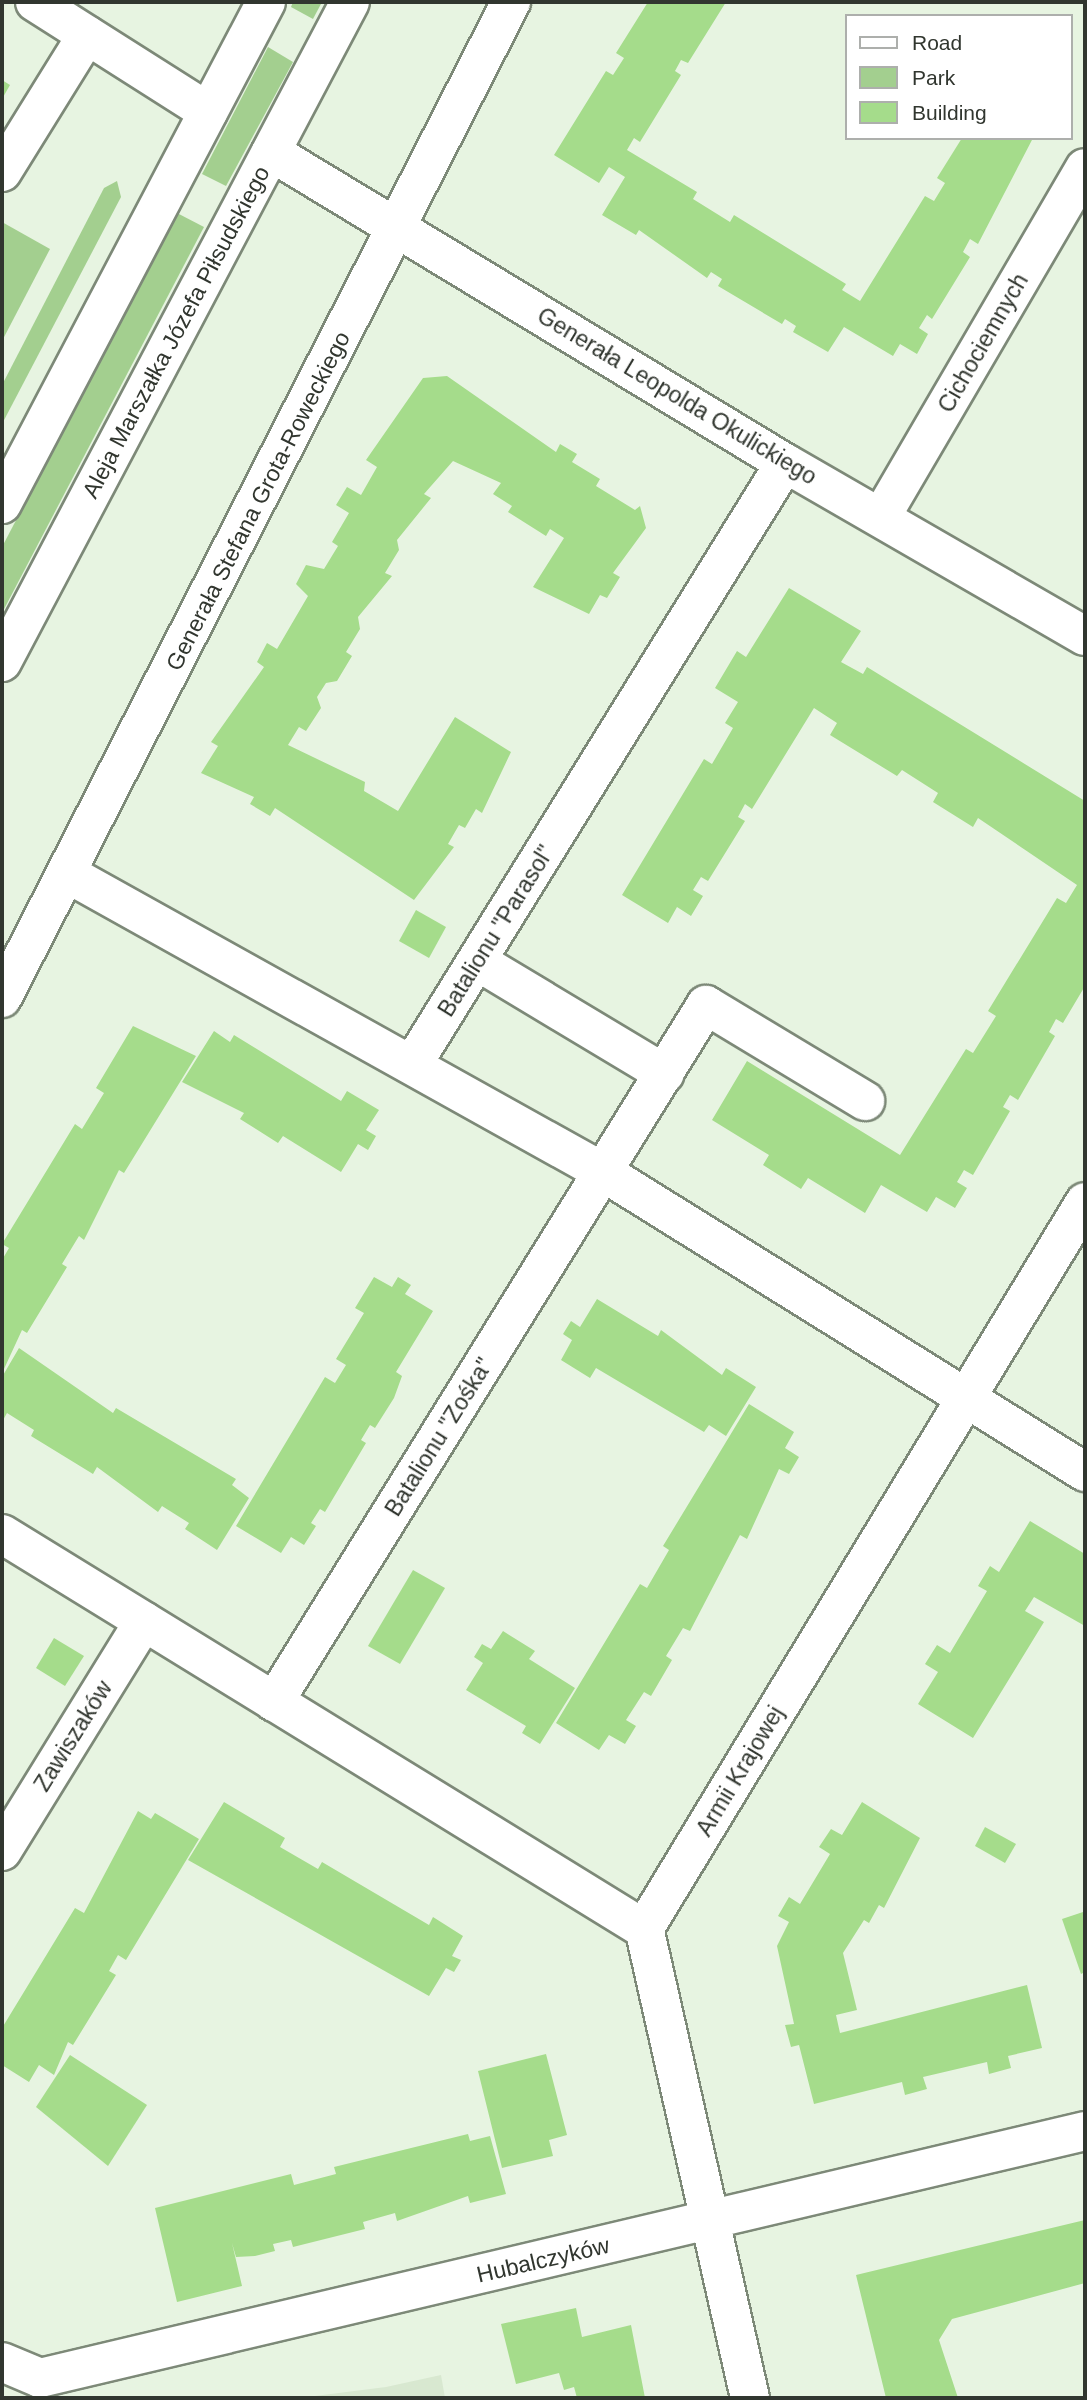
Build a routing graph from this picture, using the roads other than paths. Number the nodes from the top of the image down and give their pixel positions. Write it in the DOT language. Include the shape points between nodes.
graph roads {
  1 [pos="266,2"];
  2 [pos="350,2"];
  3 [pos="511,2"];
  4 [pos="49,6"];
  5 [pos="87,35"];
  6 [pos="208,112"];
  7 [pos="271,152"];
  8 [pos="1085,168"];
  9 [pos="2,172"];
  10 [pos="397,225"];
  11 [pos="785,463"];
  12 [pos="2,504"];
  13 [pos="881,517"];
  14 [pos="1085,636"];
  15 [pos="2,662"];
  16 [pos="70,875"];
  17 [pos="477,961"];
  18 [pos="2,998"];
  19 [pos="412,1065"];
  20 [pos="665,1074"];
  21 [pos="865,1101"];
  22 [pos="603,1172"];
  23 [pos="1085,1202"];
  24 [pos="966,1399"];
  25 [pos="1085,1472"];
  26 [pos="2,1534"];
  27 [pos="144,1621"];
  28 [pos="274,1702"];
  29 [pos="2,1851"];
  30 [pos="644,1929"];
  31 [pos="1085,2131"];
  32 [pos="708,2221"];
  33 [pos="2,2362"];
  34 [pos="750,2398"];
  1 -- 6 [label="street"];
  2 -- 7 [label="street, Aleja Marszałka Józefa Piłsudskiego"];
  3 -- 10 [label="street, Generała Stefana Grota-Roweckiego"];
  4 -- 5 [label="street"];
  5 -- 6 [label="street"];
  5 -- 9 [label="street"];
  6 -- 12 [label="street"];
  7 -- 10 [label="street, Generała Leopolda Okulickiego"];
  7 -- 15 [label="street, Aleja Marszałka Józefa Piłsudskiego"];
  8 -- 13 [label="street, Cichociemnych"];
  10 -- 11 [label="street, Generała Leopolda Okulickiego"];
  10 -- 16 [label="street, Generała Stefana Grota-Roweckiego"];
  11 -- 13 [label="street, Generała Leopolda Okulickiego"];
  11 -- 17 [label="street, Batalionu \"Parasol\""];
  13 -- 14 [label="street, Generała Leopolda Okulickiego"];
  16 -- 18 [label="street, Generała Stefana Grota-Roweckiego"];
  16 -- 19 [label="street"];
  17 -- 19 [label="street, Batalionu \"Parasol\""];
  17 -- 20 [label="street"];
  19 -- 22 [label="street"];
  20 -- 21 [label="street, Batalionu \"Zośka\"" via="706,1005"];
  20 -- 22 [label="street, Batalionu \"Zośka\""];
  22 -- 24 [label="street"];
  22 -- 28 [label="street, Batalionu \"Zośka\""];
  23 -- 24 [label="street, Armii Krajowej"];
  24 -- 25 [label="street"];
  24 -- 30 [label="street, Armii Krajowej"];
  26 -- 27 [label="street"];
  27 -- 28 [label="street"];
  27 -- 29 [label="street, Zawiszaków"];
  28 -- 30 [label="street"];
  30 -- 32 [label="street"];
  31 -- 32 [label="street, Hubalczyków"];
  32 -- 33 [label="street, Hubalczyków" via="40,2378"];
  32 -- 34 [label="street"];
}
